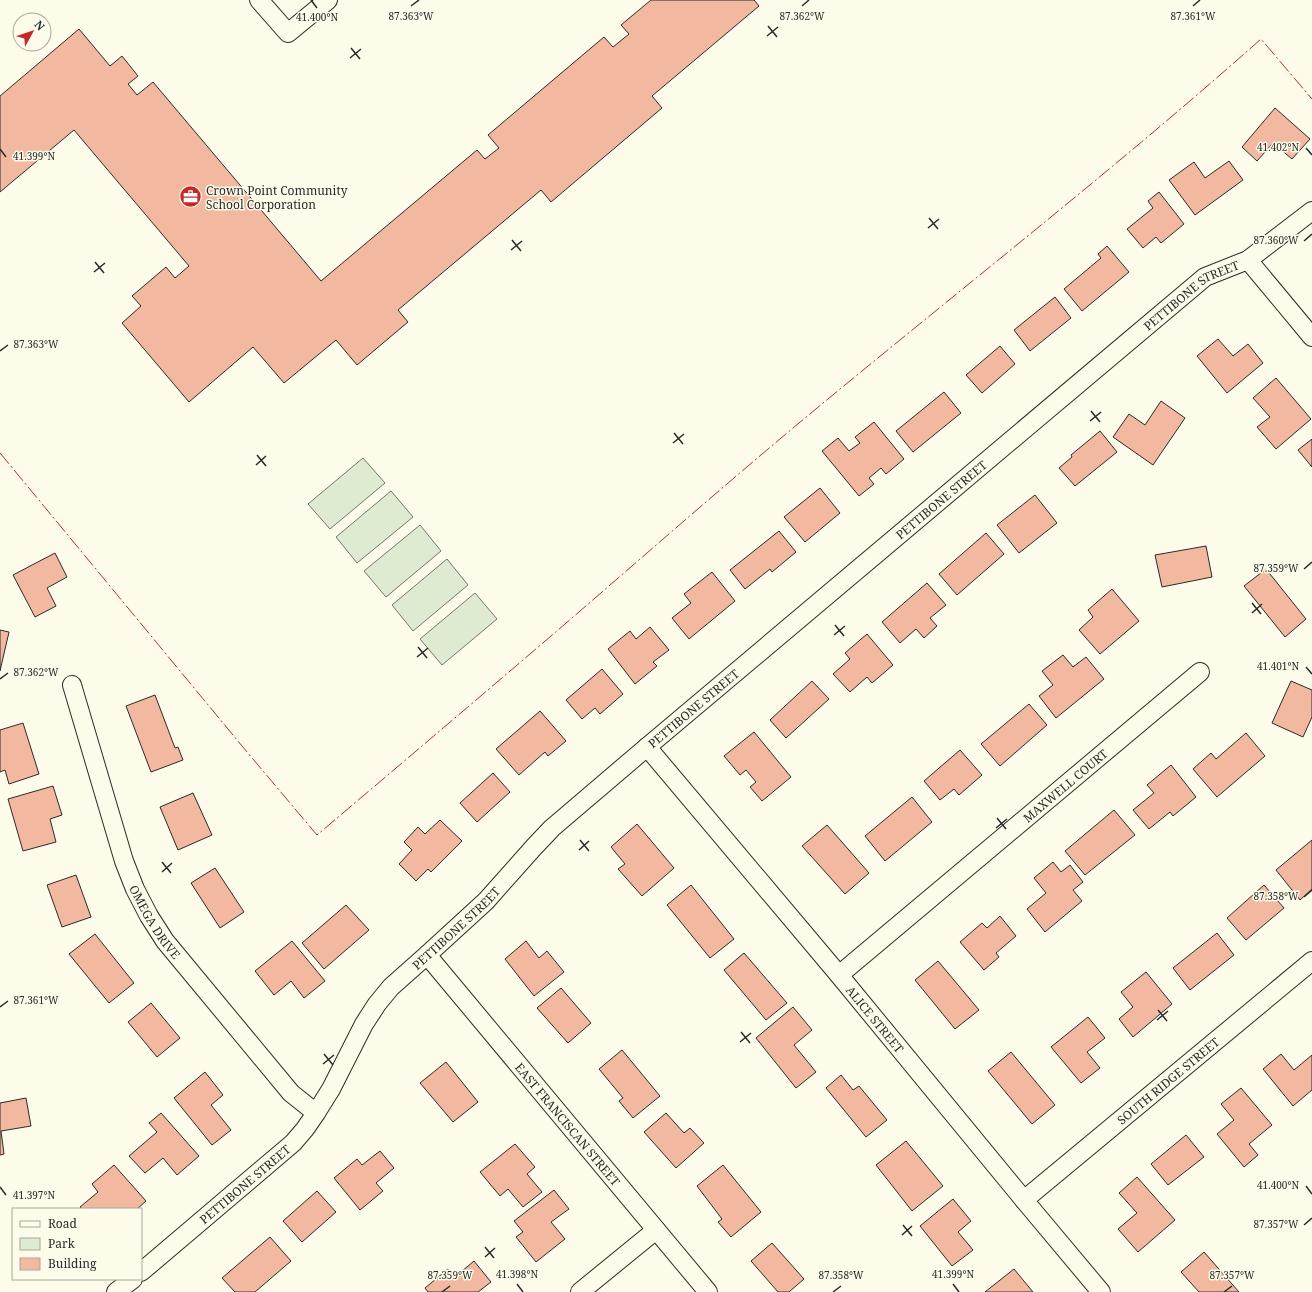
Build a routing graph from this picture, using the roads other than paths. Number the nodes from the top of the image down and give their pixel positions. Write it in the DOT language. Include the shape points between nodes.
graph roads {
  1 [pos="260,0"];
  2 [pos="328,0"];
  3 [pos="1312,211"];
  4 [pos="1248,260"];
  5 [pos="1312,337"];
  6 [pos="1200,672"];
  7 [pos="72,685"];
  8 [pos="647,747"];
  9 [pos="427,955"];
  10 [pos="1312,961"];
  11 [pos="839,975"];
  12 [pos="316,1113"];
  13 [pos="1024,1200"];
  14 [pos="656,1230"];
  15 [pos="142,1271"];
  16 [pos="132,1280"];
  17 [pos="116,1292"];
  18 [pos="580,1292"];
  19 [pos="708,1292"];
  20 [pos="1101,1292"];
  1 -- 2 [label="street" via="288,33"];
  3 -- 4 [label="street, PETTIBONE STREET"];
  4 -- 5 [label="street"];
  4 -- 8 [label="street, PETTIBONE STREET" via="1205,277"];
  6 -- 11 [label="street, MAXWELL COURT"];
  7 -- 12 [label="street, OMEGA DRIVE" via="124,861 149,916 165,941 291,1093"];
  8 -- 9 [label="street, PETTIBONE STREET" via="552,828 486,901"];
  8 -- 11 [label="street, ALICE STREET"];
  9 -- 12 [label="street, PETTIBONE STREET" via="391,987 377,1004"];
  9 -- 14 [label="street, EAST FRANCISCAN STREET"];
  10 -- 13 [label="street, SOUTH RIDGE STREET"];
  11 -- 13 [label="street, ALICE STREET"];
  12 -- 15 [label="street, PETTIBONE STREET" via="305,1129 279,1155"];
  13 -- 20 [label="street, ALICE STREET"];
  14 -- 18 [label="street"];
  14 -- 19 [label="street, EAST FRANCISCAN STREET"];
  16 -- 17 [label="street"];
}
